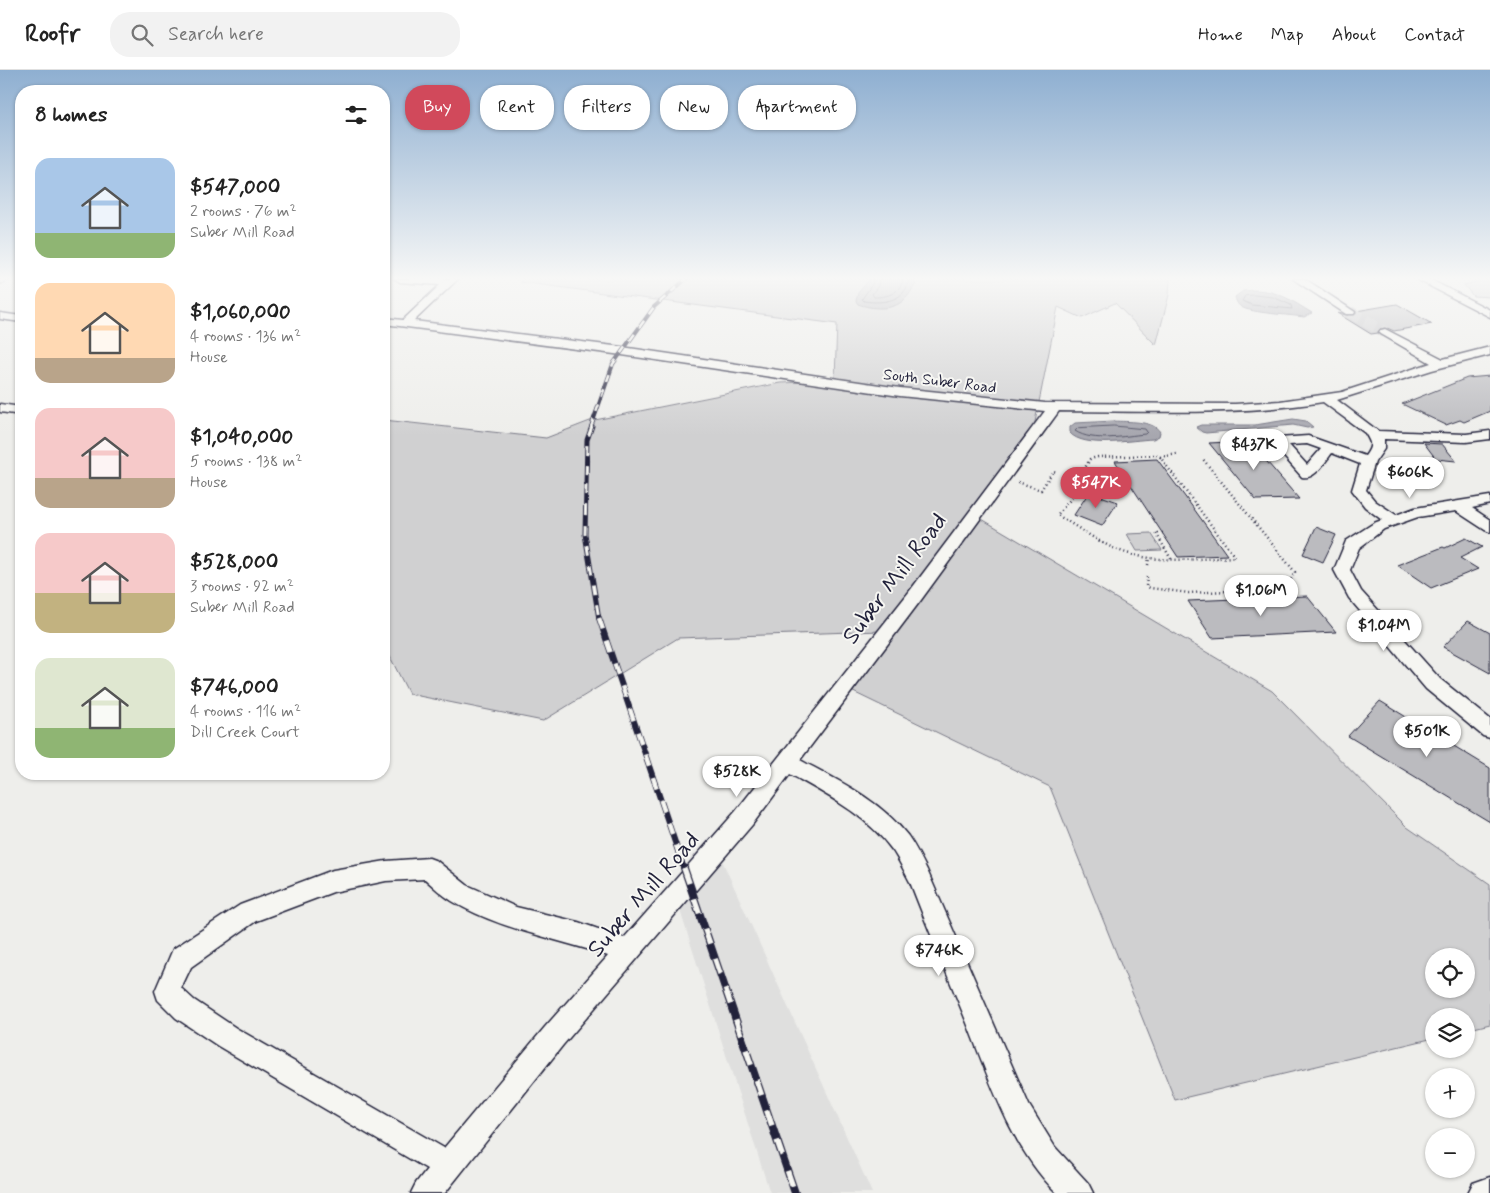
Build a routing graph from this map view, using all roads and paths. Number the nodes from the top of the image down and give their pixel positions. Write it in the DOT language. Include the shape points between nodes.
graph roads {
  1 [pos="465,331"];
  2 [pos="1385,332"];
  3 [pos="1490,351"];
  4 [pos="1441,363"];
  5 [pos="1326,398"];
  6 [pos="1055,407"];
  7 [pos="0,408"];
  8 [pos="15,410"];
  9 [pos="1373,434"];
  10 [pos="1490,435"];
  11 [pos="1329,448"];
  12 [pos="1177,454"];
  13 [pos="1160,457"];
  14 [pos="1202,458"];
  15 [pos="1368,462"];
  16 [pos="1057,472"];
  17 [pos="1098,475"];
  18 [pos="1070,477"];
  19 [pos="1084,481"];
  20 [pos="1018,482"];
  21 [pos="1080,487"];
  22 [pos="1104,498"];
  23 [pos="1490,500"];
  24 [pos="1459,506"];
  25 [pos="1393,520"];
  26 [pos="1490,527"];
  27 [pos="1162,533"];
  28 [pos="1149,557"];
  29 [pos="1171,559"];
  30 [pos="1148,565"];
  31 [pos="1147,577"];
  32 [pos="1490,730"];
  33 [pos="787,763"];
  34 [pos="628,951"];
  35 [pos="448,1166"];
  36 [pos="1490,1192"];
  37 [pos="426,1193"];
  38 [pos="1078,1193"];
  39 [pos="1483,1193"];
  1 -- 6 [label="street, South Suber Road" via="900,392"];
  2 -- 4 [label="street"];
  3 -- 4 [label="street, South Suber Road"];
  4 -- 5 [label="street, South Suber Road" via="1365,389"];
  5 -- 6 [label="street, South Suber Road" via="1235,408"];
  5 -- 9 [label="street"];
  6 -- 33 [label="street, Suber Mill Road"];
  7 -- 8 [label="street"];
  9 -- 10 [label="street" via="1466,438"];
  9 -- 15 [label="street" via="1377,448"];
  11 -- 15 [label="street"];
  12 -- 13 [label="path"];
  13 -- 19 [label="path" via="1090,459 1083,470"];
  13 -- 29 [label="path" via="1235,557"];
  14 -- 31 [label="path" via="1295,572 1286,588 1189,593 1150,588 1146,586"];
  15 -- 25 [label="street" via="1359,490 1370,504"];
  16 -- 20 [label="path" via="1053,471 1041,490"];
  17 -- 19 [label="path" via="1094,482"];
  18 -- 19 [label="path"];
  19 -- 21 [label="path"];
  21 -- 22 [label="path"];
  21 -- 28 [label="path" via="1057,515 1113,547"];
  23 -- 24 [label="street"];
  24 -- 25 [label="street"];
  24 -- 26 [label="street"];
  25 -- 32 [label="street" via="1352,545 1342,570 1355,594 1433,684"];
  27 -- 29 [label="path" via="1156,533"];
  28 -- 29 [label="path"];
  28 -- 30 [label="path"];
  33 -- 34 [label="street, Suber Mill Road" via="744,818"];
  33 -- 38 [label="street" via="861,805 901,844 919,877 1012,1100 1033,1140"];
  34 -- 35 [label="street, Suber Mill Road"];
  34 -- 35 [label="street" via="514,918 459,893 429,868 386,871 333,881 248,913 182,958 167,991 185,1009"];
  35 -- 37 [label="street, Suber Mill Road"];
  36 -- 39 [label="street"];
}
